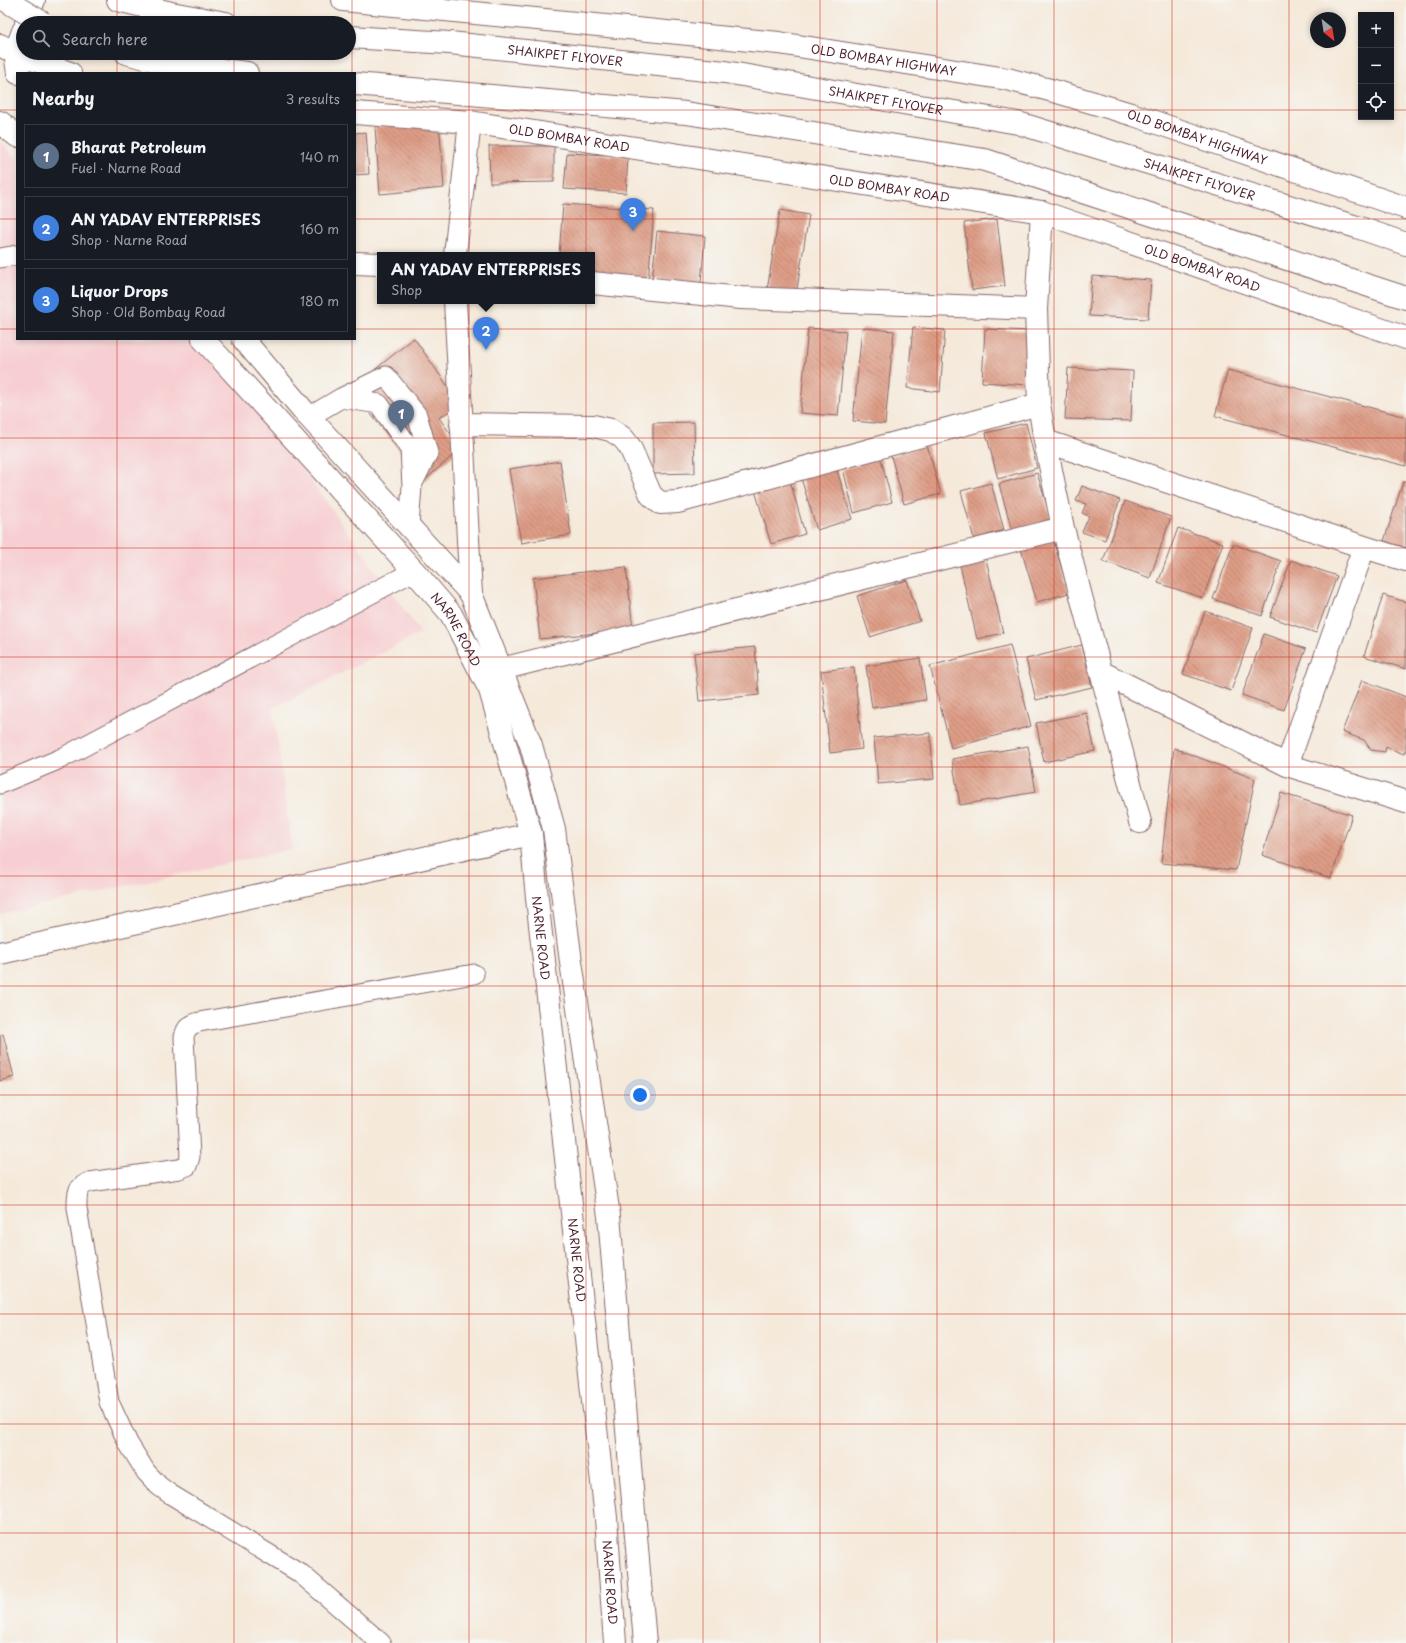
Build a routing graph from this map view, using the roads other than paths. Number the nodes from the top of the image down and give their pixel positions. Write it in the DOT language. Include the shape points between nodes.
graph roads {
  1 [pos="5,0"];
  2 [pos="34,0"];
  3 [pos="118,0"];
  4 [pos="343,0"];
  5 [pos="28,16"];
  6 [pos="31,16"];
  7 [pos="188,16"];
  8 [pos="356,37"];
  9 [pos="16,46"];
  10 [pos="11,57"];
  11 [pos="22,60"];
  12 [pos="153,60"];
  13 [pos="66,72"];
  14 [pos="239,72"];
  15 [pos="356,84"];
  16 [pos="356,113"];
  17 [pos="0,122"];
  18 [pos="470,122"];
  19 [pos="16,135"];
  20 [pos="1406,208"];
  21 [pos="1042,212"];
  22 [pos="1406,244"];
  23 [pos="455,252"];
  24 [pos="16,255"];
  25 [pos="0,258"];
  26 [pos="356,263"];
  27 [pos="377,264"];
  28 [pos="595,283"];
  29 [pos="1406,298"];
  30 [pos="455,304"];
  31 [pos="1036,310"];
  32 [pos="1406,338"];
  33 [pos="205,340"];
  34 [pos="244,340"];
  35 [pos="341,398"];
  36 [pos="1039,404"];
  37 [pos="309,417"];
  38 [pos="460,424"];
  39 [pos="1045,441"];
  40 [pos="412,486"];
  41 [pos="409,526"];
  42 [pos="1063,528"];
  43 [pos="1364,547"];
  44 [pos="1406,560"];
  45 [pos="414,572"];
  46 [pos="471,594"];
  47 [pos="502,669"];
  48 [pos="1101,672"];
  49 [pos="1287,765"];
  50 [pos="0,784"];
  51 [pos="1406,802"];
  52 [pos="1140,822"];
  53 [pos="531,834"];
  54 [pos="0,952"];
  55 [pos="474,974"];
  56 [pos="381,1643"];
  57 [pos="615,1643"];
  58 [pos="645,1643"];
  1 -- 6 [label="main road, bridge"];
  2 -- 5 [label="main road"];
  3 -- 7 [label="main road"];
  4 -- 20 [label="main road, OLD BOMBAY HIGHWAY" via="779,43 1007,79 1134,115"];
  8 -- 22 [label="main road, SHAIKPET FLYOVER" via="450,43 725,72 1018,123"];
  9 -- 10 [label="main road"];
  11 -- 13 [label="main road"];
  12 -- 14 [label="main road"];
  15 -- 29 [label="main road" via="686,113 985,160"];
  16 -- 18 [label="main road, OLD BOMBAY ROAD"];
  17 -- 19 [label="main road"];
  18 -- 21 [label="main road, OLD BOMBAY ROAD"];
  18 -- 23 [label="main road"];
  21 -- 31 [label="main road"];
  21 -- 32 [label="main road, OLD BOMBAY ROAD"];
  24 -- 25 [label="lane"];
  26 -- 27 [label="main road"];
  28 -- 31 [label="main road" via="741,298"];
  30 -- 38 [label="main road"];
  31 -- 36 [label="main road"];
  33 -- 45 [label="main road, NARNE ROAD"];
  34 -- 37 [label="main road, NARNE ROAD"];
  35 -- 37 [label="lane"];
  35 -- 40 [label="lane" via="379,404 410,448"];
  35 -- 40 [label="lane" via="386,376 417,415 428,453"];
  36 -- 38 [label="main road" via="678,502 660,503 651,495 630,447 623,438 611,430 593,426"];
  36 -- 39 [label="main road"];
  37 -- 41 [label="main road, NARNE ROAD"];
  38 -- 46 [label="main road"];
  39 -- 42 [label="main road"];
  39 -- 43 [label="main road"];
  40 -- 41 [label="lane"];
  41 -- 46 [label="main road, NARNE ROAD"];
  42 -- 47 [label="main road"];
  42 -- 48 [label="main road"];
  43 -- 44 [label="main road"];
  43 -- 49 [label="main road"];
  45 -- 50 [label="lane" via="60,759"];
  45 -- 53 [label="main road, NARNE ROAD" via="451,614 490,690"];
  46 -- 47 [label="main road, NARNE ROAD"];
  47 -- 58 [label="main road, NARNE ROAD" via="531,745 554,829 609,1216"];
  48 -- 49 [label="main road"];
  48 -- 52 [label="main road"];
  49 -- 51 [label="main road"];
  53 -- 54 [label="main road"];
  53 -- 57 [label="main road, NARNE ROAD" via="536,898 606,1518"];
  55 -- 56 [label="lane" via="189,1025 184,1037 190,1157 187,1166 85,1183 78,1189 77,1196 76,1208 109,1402 128,1443 146,1472 170,1494 300,1573"];
}
